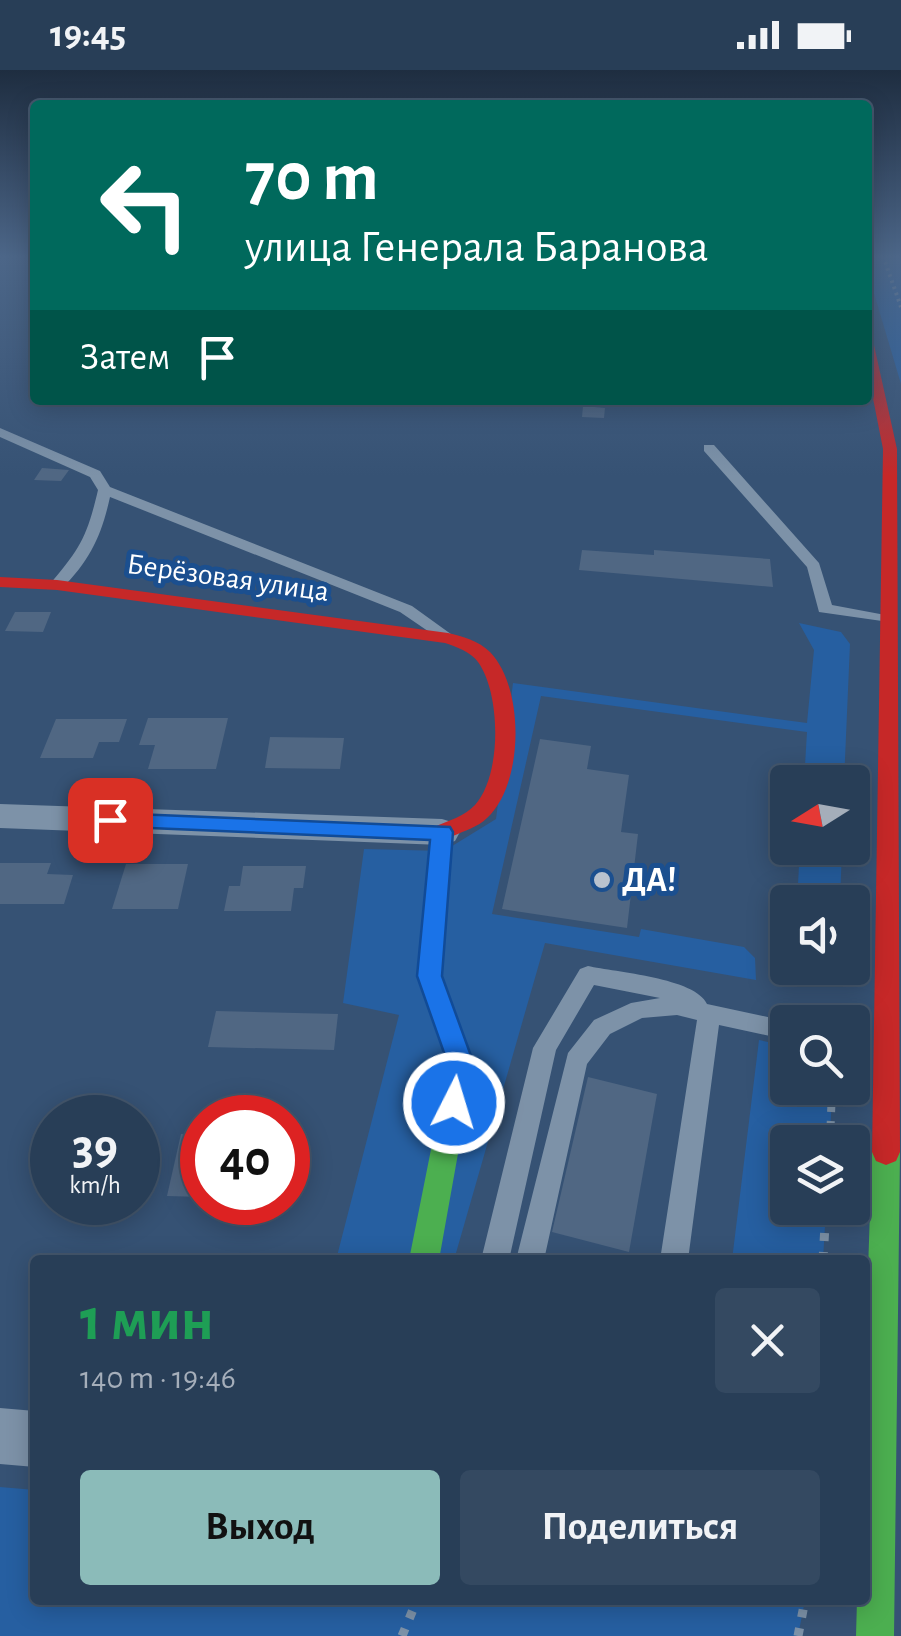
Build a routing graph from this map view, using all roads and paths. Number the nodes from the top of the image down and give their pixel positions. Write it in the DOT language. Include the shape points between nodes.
graph roads {
  1 [pos="872,364"];
  2 [pos="0,432"];
  3 [pos="709,448"];
  4 [pos="106,490"];
  5 [pos="0,582"];
  6 [pos="57,585"];
  7 [pos="890,620"];
  8 [pos="448,638"];
  9 [pos="0,816"];
  10 [pos="442,832"];
  11 [pos="710,1013"];
  12 [pos="770,1027"];
  13 [pos="825,1225"];
  14 [pos="425,1255"];
  15 [pos="496,1255"];
  16 [pos="531,1255"];
  17 [pos="675,1255"];
  18 [pos="824,1255"];
  19 [pos="0,1436"];
  20 [pos="30,1439"];
  21 [pos="415,1605"];
  22 [pos="805,1605"];
  23 [pos="402,1636"];
  24 [pos="798,1636"];
  25 [pos="875,1636"];
  1 -- 7 [label="main road" via="890,448"];
  2 -- 4 [label="lane" via="95,474"];
  3 -- 7 [label="lane" via="814,566 825,608"];
  4 -- 6 [label="lane" via="82,562"];
  4 -- 8 [label="lane" via="406,609"];
  5 -- 6 [label="main road, Берёзовая улица"];
  6 -- 8 [label="main road, Берёзовая улица"];
  7 -- 25 [label="main road" via="878,1052"];
  8 -- 10 [label="main road" via="486,659 500,686 503,772 483,811"];
  9 -- 10 [label="street"];
  10 -- 14 [label="main road" via="430,976 461,1064"];
  11 -- 12 [label="lane"];
  11 -- 15 [label="lane" via="683,994 588,974 545,1048"];
  11 -- 16 [label="lane" via="678,1006 639,1009 602,1027 576,1060"];
  11 -- 17 [label="lane"];
  13 -- 18 [label="path"];
  19 -- 20 [label="street"];
  21 -- 23 [label="path"];
  22 -- 24 [label="path"];
}
